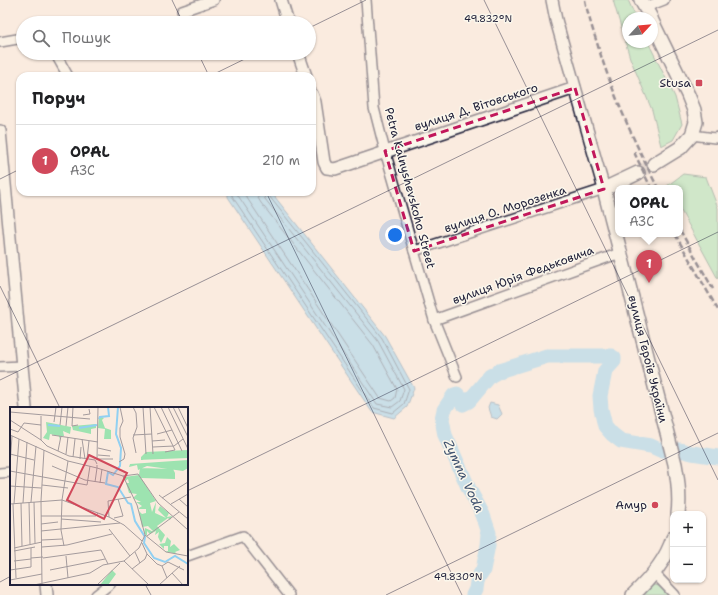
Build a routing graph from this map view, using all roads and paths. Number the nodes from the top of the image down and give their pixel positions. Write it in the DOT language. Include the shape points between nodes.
graph roads {
  1 [pos="214,0"];
  2 [pos="281,0"];
  3 [pos="366,0"];
  4 [pos="552,0"];
  5 [pos="664,0"];
  6 [pos="182,11"];
  7 [pos="647,11"];
  8 [pos="286,16"];
  9 [pos="16,39"];
  10 [pos="0,42"];
  11 [pos="59,60"];
  12 [pos="300,60"];
  13 [pos="66,72"];
  14 [pos="305,72"];
  15 [pos="575,88"];
  16 [pos="316,109"];
  17 [pos="0,131"];
  18 [pos="692,135"];
  19 [pos="717,140"];
  20 [pos="385,151"];
  21 [pos="654,164"];
  22 [pos="638,173"];
  23 [pos="604,189"];
  24 [pos="615,233"];
  25 [pos="616,237"];
  26 [pos="414,251"];
  27 [pos="620,253"];
  28 [pos="434,320"];
  29 [pos="22,366"];
  30 [pos="0,367"];
  31 [pos="457,377"];
  32 [pos="26,407"];
  33 [pos="10,472"];
  34 [pos="0,473"];
  35 [pos="678,511"];
  36 [pos="670,545"];
  37 [pos="188,556"];
  38 [pos="654,573"];
  39 [pos="46,585"];
  40 [pos="109,585"];
  41 [pos="47,595"];
  42 [pos="96,595"];
  43 [pos="289,595"];
  44 [pos="633,595"];
  45 [pos="676,595"];
  1 -- 6 [label="street"];
  2 -- 8 [label="street"];
  3 -- 20 [label="street, Petra Kalnyshevskoho Street" via="374,108"];
  4 -- 15 [label="street, вулиця Героїв України"];
  5 -- 7 [label="street"];
  7 -- 18 [label="main road" via="694,110 696,122"];
  9 -- 10 [label="street"];
  11 -- 13 [label="street"];
  12 -- 14 [label="street"];
  15 -- 20 [label="street, вулиця Д. Вітовського"];
  15 -- 23 [label="street, вулиця Героїв України"];
  16 -- 20 [label="street, вулиця Д. Вітовського" via="327,168 335,168"];
  17 -- 29 [label="street"];
  18 -- 19 [label="street"];
  18 -- 21 [label="main road" via="680,148"];
  20 -- 26 [label="street, Petra Kalnyshevskoho Street"];
  22 -- 23 [label="main road"];
  23 -- 24 [label="main road, вулиця Героїв України"];
  23 -- 26 [label="street, вулиця О. Морозенка"];
  25 -- 27 [label="main road, вулиця Героїв України"];
  26 -- 28 [label="street, Petra Kalnyshevskoho Street"];
  27 -- 28 [label="street, вулиця Юрія Федьковича"];
  27 -- 35 [label="main road, вулиця Героїв України" via="675,464"];
  28 -- 31 [label="street, Petra Kalnyshevskoho Street"];
  29 -- 30 [label="street"];
  29 -- 32 [label="street"];
  33 -- 34 [label="street"];
  36 -- 38 [label="main road"];
  37 -- 43 [label="street" via="243,536"];
  38 -- 44 [label="main road"];
  38 -- 45 [label="street"];
  39 -- 41 [label="street"];
  40 -- 42 [label="street"];
}
